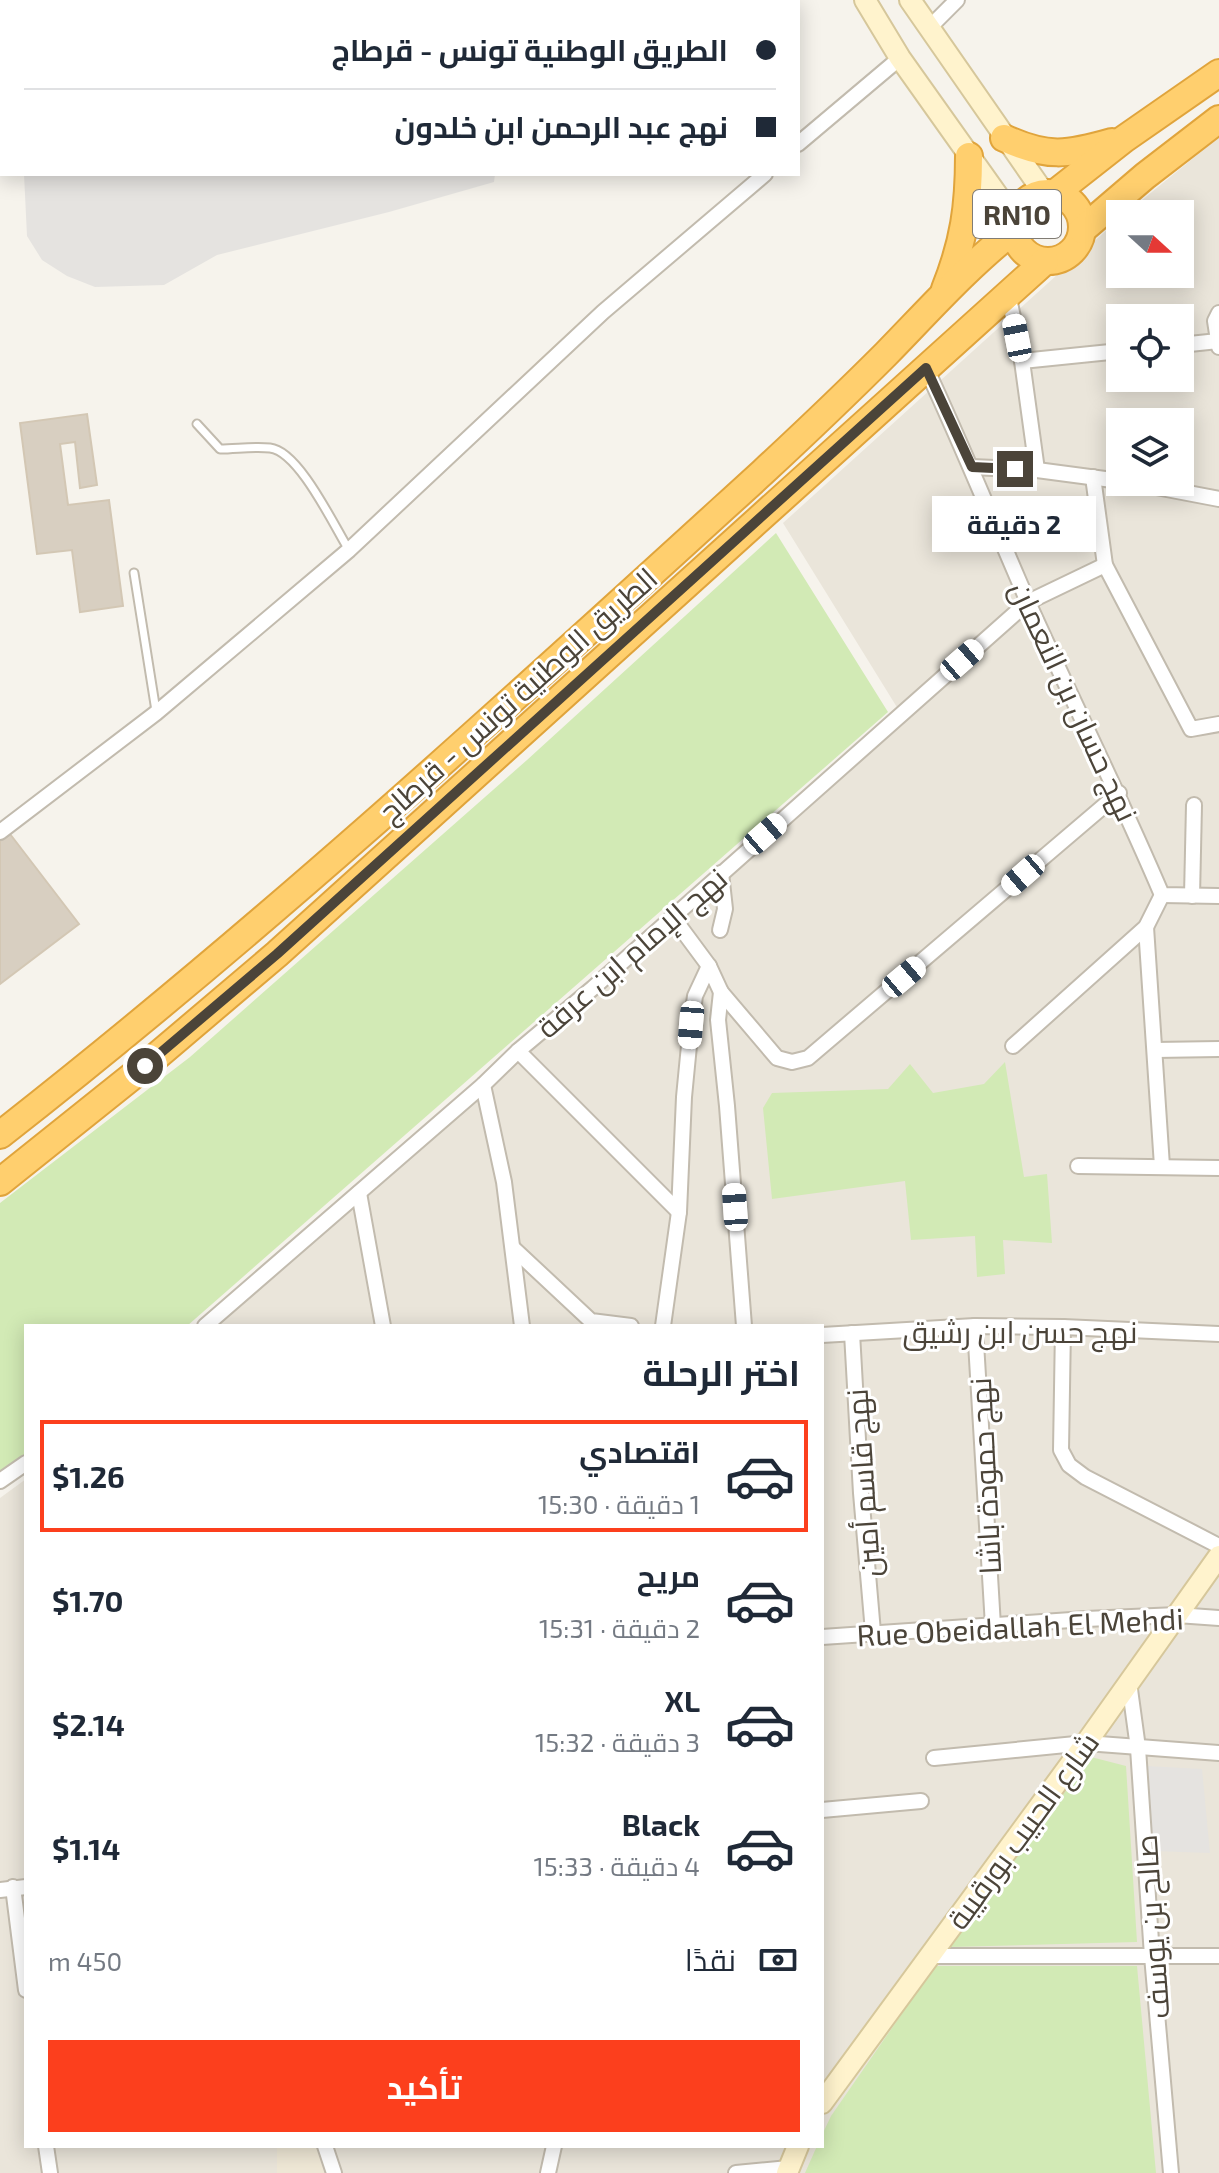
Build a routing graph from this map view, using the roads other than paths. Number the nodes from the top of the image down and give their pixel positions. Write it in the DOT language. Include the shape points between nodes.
graph roads {
  1 [pos="865,0"];
  2 [pos="910,0"];
  3 [pos="957,0"];
  4 [pos="929,28"];
  5 [pos="900,58"];
  6 [pos="1219,73"];
  7 [pos="1219,119"];
  8 [pos="1004,138"];
  9 [pos="1124,139"];
  10 [pos="800,142"];
  11 [pos="969,156"];
  12 [pos="763,176"];
  13 [pos="1049,194"];
  14 [pos="1014,225"];
  15 [pos="1082,230"];
  16 [pos="1045,261"];
  17 [pos="1008,293"];
  18 [pos="942,296"];
  19 [pos="1219,313"];
  20 [pos="1218,344"];
  21 [pos="1194,345"];
  22 [pos="1106,352"];
  23 [pos="1022,361"];
  24 [pos="926,368"];
  25 [pos="197,424"];
  26 [pos="972,467"];
  27 [pos="1037,470"];
  28 [pos="1093,477"];
  29 [pos="1106,479"];
  30 [pos="1194,494"];
  31 [pos="1219,499"];
  32 [pos="349,550"];
  33 [pos="1105,565"];
  34 [pos="134,573"];
  35 [pos="1028,602"];
  36 [pos="156,713"];
  37 [pos="1219,724"];
  38 [pos="1119,793"];
  39 [pos="1194,805"];
  40 [pos="0,832"];
  41 [pos="721,873"];
  42 [pos="1162,895"];
  43 [pos="1192,896"];
  44 [pos="1219,896"];
  45 [pos="672,916"];
  46 [pos="1146,927"];
  47 [pos="720,930"];
  48 [pos="709,966"];
  49 [pos="721,992"];
  50 [pos="1013,1046"];
  51 [pos="1219,1049"];
  52 [pos="1155,1050"];
  53 [pos="518,1051"];
  54 [pos="483,1085"];
  55 [pos="0,1135"];
  56 [pos="1078,1166"];
  57 [pos="1162,1166"];
  58 [pos="1219,1168"];
  59 [pos="0,1182"];
  60 [pos="359,1193"];
  61 [pos="679,1212"];
  62 [pos="513,1248"];
  63 [pos="209,1324"];
  64 [pos="383,1324"];
  65 [pos="522,1324"];
  66 [pos="615,1324"];
  67 [pos="663,1324"];
  68 [pos="744,1324"];
  69 [pos="975,1326"];
  70 [pos="1063,1327"];
  71 [pos="852,1333"];
  72 [pos="1219,1334"];
  73 [pos="824,1335"];
  74 [pos="24,1464"];
  75 [pos="0,1481"];
  76 [pos="1219,1546"];
  77 [pos="1219,1556"];
  78 [pos="1177,1615"];
  79 [pos="1219,1618"];
  80 [pos="993,1626"];
  81 [pos="873,1632"];
  82 [pos="824,1637"];
  83 [pos="1129,1682"];
  84 [pos="1086,1743"];
  85 [pos="1138,1748"];
  86 [pos="1219,1753"];
  87 [pos="934,1758"];
  88 [pos="921,1801"];
  89 [pos="824,1810"];
  90 [pos="13,1888"];
  91 [pos="930,1956"];
  92 [pos="1152,1956"];
  93 [pos="1219,1956"];
  94 [pos="24,1974"];
  95 [pos="824,2100"];
  96 [pos="46,2148"];
  97 [pos="326,2148"];
  98 [pos="554,2148"];
  99 [pos="797,2148"];
  100 [pos="788,2170"];
  101 [pos="50,2173"];
  102 [pos="334,2173"];
  103 [pos="548,2173"];
  104 [pos="736,2173"];
  105 [pos="1171,2173"];
  1 -- 5 [label="street"];
  2 -- 4 [label="street"];
  3 -- 4 [label="street"];
  4 -- 8 [label="street"];
  5 -- 10 [label="street"];
  5 -- 11 [label="street"];
  6 -- 9 [label="highway, RN10"];
  7 -- 15 [label="highway, RN10"];
  8 -- 9 [label="highway" via="1031,151 1058,154"];
  8 -- 13 [label="street"];
  9 -- 13 [label="highway, RN10"];
  11 -- 14 [label="street"];
  11 -- 18 [label="highway" via="965,233"];
  12 -- 32 [label="street" via="603,312"];
  13 -- 14 [label="highway, RN10" via="1026,202"];
  13 -- 15 [label="highway, RN10" via="1071,203"];
  14 -- 16 [label="highway, RN10" via="1024,251"];
  14 -- 18 [label="highway, الطريق الوطنية تونس - قرطاج / RN10"];
  15 -- 16 [label="highway, RN10" via="1065,256"];
  16 -- 17 [label="highway, الطريق الوطنية تونس - قرطاج / RN10"];
  17 -- 23 [label="street"];
  17 -- 24 [label="highway, الطريق الوطنية تونس - قرطاج / RN10"];
  18 -- 55 [label="highway, الطريق الوطنية تونس - قرطاج / RN10" via="827,413 462,744 254,928"];
  19 -- 20 [label="street"];
  20 -- 21 [label="street"];
  22 -- 23 [label="street"];
  23 -- 27 [label="street"];
  24 -- 26 [label="street, نهج حسان بن النعمان"];
  24 -- 59 [label="highway, الطريق الوطنية تونس - قرطاج / RN10" via="277,954"];
  25 -- 32 [label="lane" via="220,449 272,448 285,454"];
  26 -- 27 [label="street"];
  26 -- 35 [label="street, نهج حسان بن النعمان"];
  27 -- 28 [label="street"];
  28 -- 29 [label="street"];
  28 -- 33 [label="street"];
  30 -- 31 [label="street"];
  32 -- 36 [label="street"];
  33 -- 35 [label="street, نهج الإمام ابن عرفة"];
  33 -- 37 [label="street" via="1191,729"];
  34 -- 36 [label="lane"];
  35 -- 38 [label="street, نهج حسان بن النعمان"];
  35 -- 41 [label="street, نهج الإمام ابن عرفة"];
  36 -- 40 [label="street"];
  38 -- 42 [label="street, نهج حسان بن النعمان"];
  38 -- 49 [label="street" via="808,1058 777,1058"];
  39 -- 43 [label="street"];
  41 -- 45 [label="street, نهج الإمام ابن عرفة"];
  41 -- 47 [label="street" via="725,909"];
  42 -- 43 [label="street"];
  42 -- 46 [label="street"];
  43 -- 44 [label="street"];
  45 -- 48 [label="street"];
  45 -- 53 [label="street, نهج الإمام ابن عرفة"];
  46 -- 50 [label="street"];
  46 -- 52 [label="street"];
  48 -- 49 [label="street"];
  48 -- 61 [label="street" via="695,996 691,1025"];
  49 -- 68 [label="street" via="718,1020"];
  51 -- 52 [label="street"];
  52 -- 57 [label="street"];
  53 -- 54 [label="street, نهج الإمام ابن عرفة"];
  53 -- 61 [label="street"];
  54 -- 60 [label="street, نهج الإمام ابن عرفة"];
  54 -- 62 [label="street"];
  56 -- 57 [label="street"];
  57 -- 58 [label="street"];
  60 -- 63 [label="street, نهج الإمام ابن عرفة"];
  60 -- 64 [label="street"];
  61 -- 67 [label="street"];
  62 -- 65 [label="street"];
  62 -- 66 [label="street" via="591,1321"];
  69 -- 70 [label="street, نهج حسن ابن رشيق"];
  69 -- 71 [label="street, نهج حسن ابن رشيق"];
  69 -- 80 [label="street, نهج حمودة باشا"];
  70 -- 72 [label="street, نهج حسن ابن رشيق"];
  70 -- 76 [label="street" via="1060,1432 1069,1465"];
  71 -- 73 [label="street, نهج حسن ابن رشيق"];
  71 -- 81 [label="street, نهج قاسم أمين"];
  74 -- 75 [label="street"];
  77 -- 78 [label="street, شارع الحبيب بورقيبة"];
  78 -- 79 [label="street, Rue Obeidallah El Mehdi"];
  78 -- 80 [label="street, Rue Obeidallah El Mehdi"];
  78 -- 83 [label="street, شارع الحبيب بورقيبة"];
  80 -- 81 [label="street, Rue Obeidallah El Mehdi"];
  81 -- 82 [label="street, Rue Obeidallah El Mehdi"];
  83 -- 84 [label="street, شارع الحبيب بورقيبة"];
  83 -- 85 [label="street, صالح بن يوسف"];
  84 -- 85 [label="street"];
  84 -- 87 [label="street"];
  84 -- 91 [label="street, شارع الحبيب بورقيبة"];
  85 -- 86 [label="street"];
  85 -- 92 [label="street, صالح بن يوسف"];
  88 -- 89 [label="street"];
  90 -- 94 [label="street"];
  91 -- 92 [label="street"];
  91 -- 95 [label="street, شارع الحبيب بورقيبة"];
  92 -- 93 [label="street"];
  92 -- 105 [label="street, صالح بن يوسف"];
  96 -- 101 [label="street"];
  97 -- 102 [label="street"];
  98 -- 103 [label="street"];
  99 -- 100 [label="street"];
  100 -- 104 [label="street"];
}
